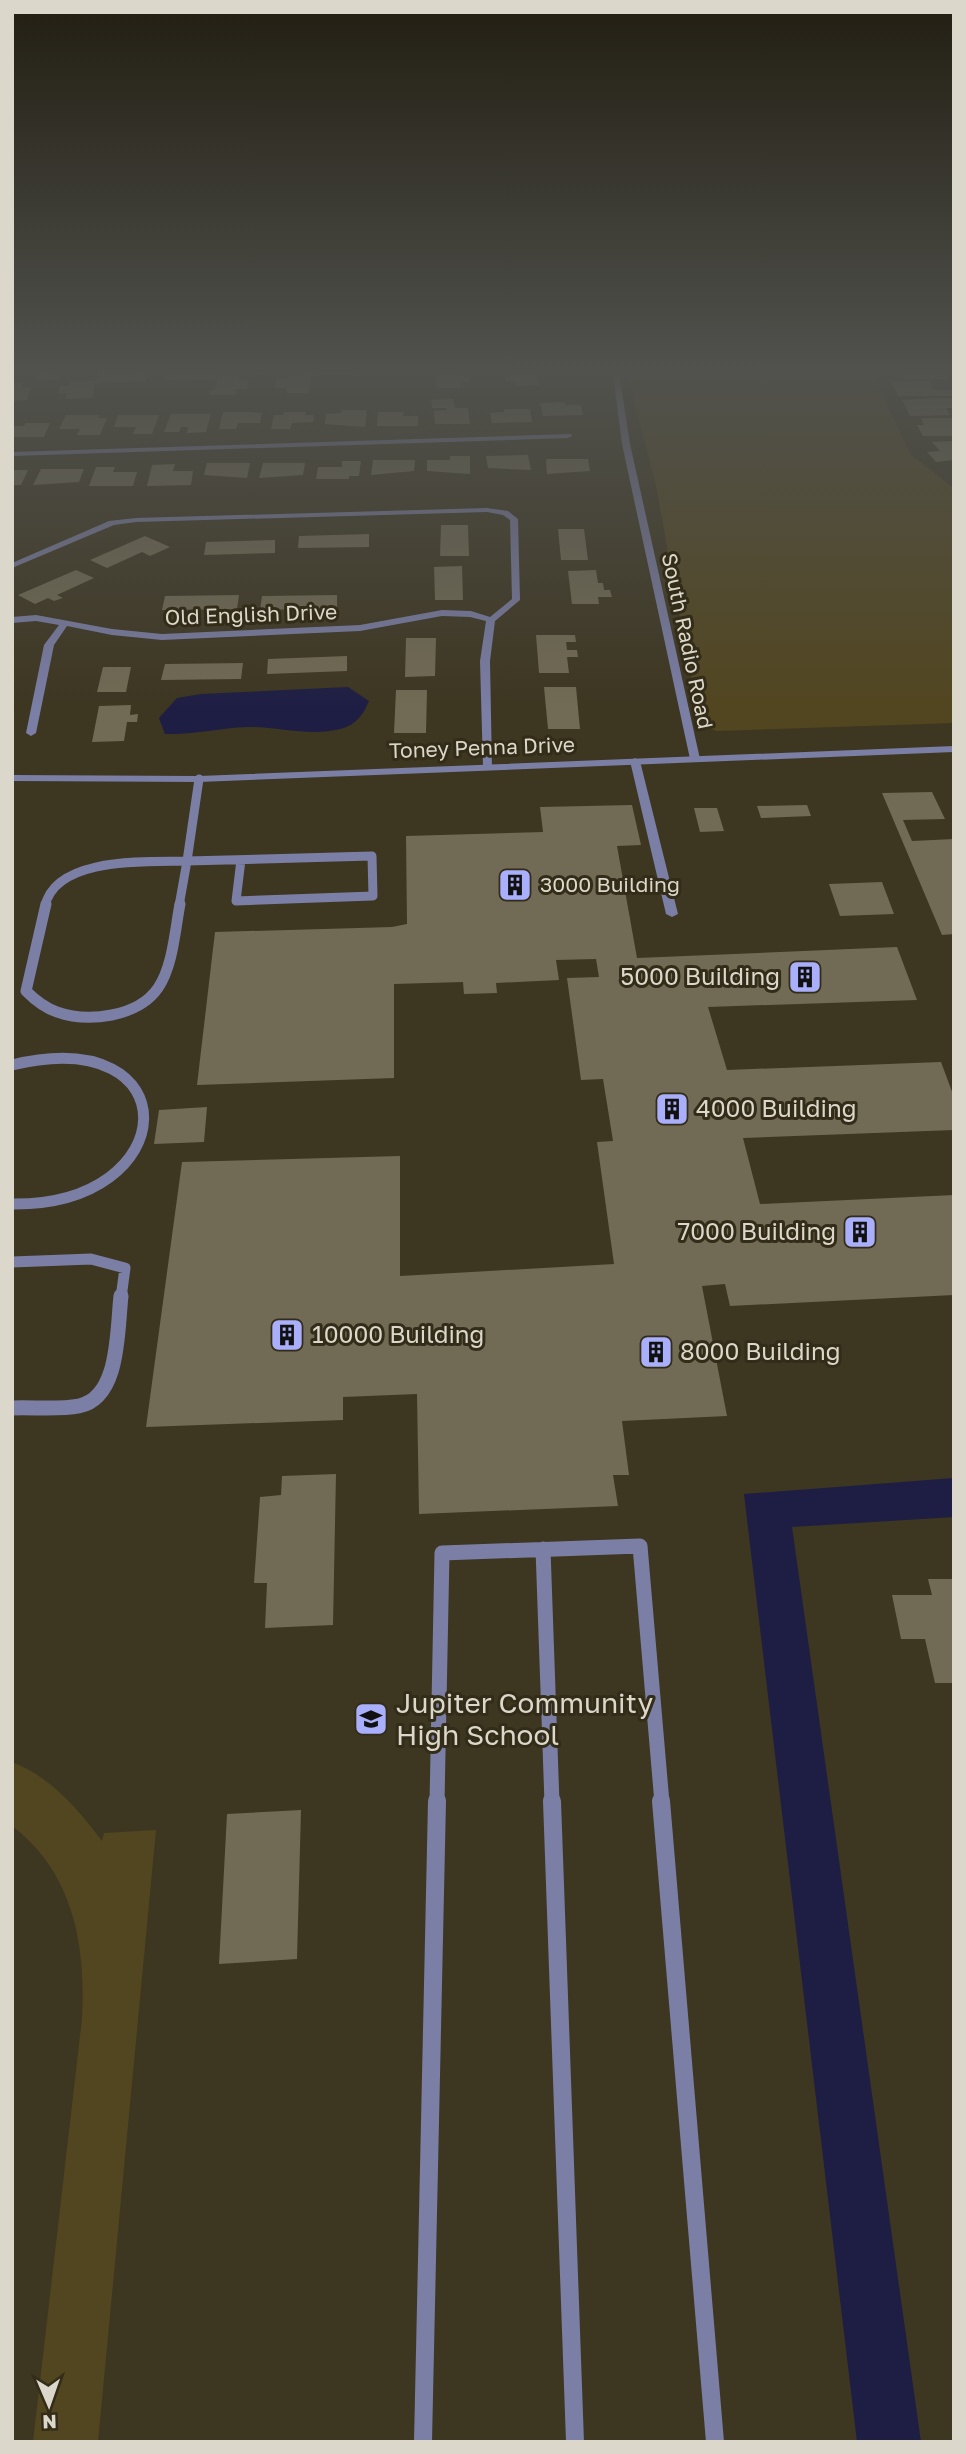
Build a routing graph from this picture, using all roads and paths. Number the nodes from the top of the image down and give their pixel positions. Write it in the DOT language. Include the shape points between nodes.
graph roads {
  1 [pos="634,481"];
  2 [pos="12,566"];
  3 [pos="12,620"];
  4 [pos="491,620"];
  5 [pos="66,622"];
  6 [pos="31,733"];
  7 [pos="954,749"];
  8 [pos="695,759"];
  9 [pos="635,761"];
  10 [pos="488,767"];
  11 [pos="12,778"];
  12 [pos="199,779"];
  13 [pos="186,860"];
  14 [pos="241,860"];
  15 [pos="672,914"];
  16 [pos="12,1065"];
  17 [pos="12,1204"];
  18 [pos="12,1262"];
  19 [pos="12,1408"];
  20 [pos="543,1549"];
  21 [pos="423,2442"];
  22 [pos="575,2442"];
  23 [pos="715,2442"];
  1 -- 8 [label="street, South Radio Road"];
  2 -- 4 [label="street" via="113,523 136,520 487,510 514,519 516,600"];
  3 -- 5 [label="street, Old English Drive"];
  4 -- 5 [label="street, Old English Drive" via="442,613 360,628 162,637"];
  4 -- 10 [label="street" via="485,661"];
  5 -- 6 [label="street" via="48,645"];
  7 -- 8 [label="street, Toney Penna Drive"];
  8 -- 9 [label="street, Toney Penna Drive"];
  9 -- 10 [label="street, Toney Penna Drive"];
  9 -- 15 [label="street"];
  10 -- 12 [label="street, Toney Penna Drive"];
  11 -- 12 [label="street, Toney Penna Drive"];
  12 -- 13 [label="lane"];
  13 -- 13 [label="lane" via="125,863 82,870 63,880 47,898 26,991 45,1009 71,1017 113,1016 138,1006 160,986"];
  13 -- 14 [label="lane"];
  14 -- 14 [label="lane" via="236,901 373,895 372,856"];
  16 -- 17 [label="lane" via="57,1057 103,1064 138,1089 146,1108 144,1133 129,1159 100,1183 79,1193"];
  18 -- 19 [label="lane" via="91,1259 124,1268 110,1380 102,1394 80,1406"];
  20 -- 21 [label="lane" via="442,1553"];
  20 -- 22 [label="lane"];
  20 -- 23 [label="lane" via="640,1546"];
}
